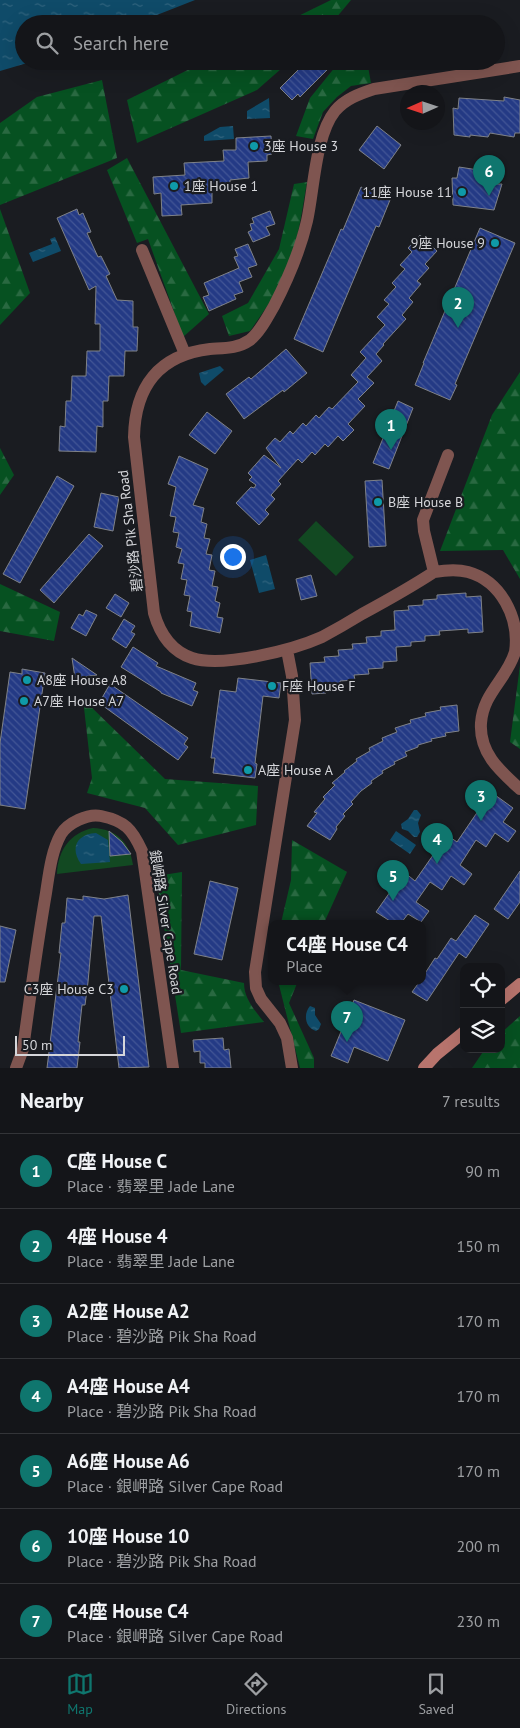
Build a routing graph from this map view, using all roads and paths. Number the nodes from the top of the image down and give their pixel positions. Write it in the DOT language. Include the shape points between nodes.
graph roads {
  1 [pos="520,66"];
  2 [pos="505,68"];
  3 [pos="495,70"];
  4 [pos="142,250"];
  5 [pos="185,354"];
  6 [pos="448,455"];
  7 [pos="434,572"];
  8 [pos="287,650"];
  9 [pos="520,789"];
  10 [pos="520,984"];
  11 [pos="505,997"];
  12 [pos="460,1035"];
  13 [pos="16,1068"];
  14 [pos="173,1068"];
  15 [pos="292,1068"];
  16 [pos="424,1068"];
  1 -- 2 [label="street, 碧沙路 Pik Sha Road"];
  3 -- 5 [label="street, 碧沙路 Pik Sha Road" via="374,89 353,96 336,110 324,129 307,222 290,276 265,322 250,340 234,348"];
  4 -- 5 [label="street"];
  5 -- 8 [label="street, 碧沙路 Pik Sha Road" via="164,366 150,380 140,398 135,417 138,477 157,625 180,653 202,661"];
  6 -- 7 [label="street" via="423,520"];
  7 -- 8 [label="street, 碧沙路 Pik Sha Road" via="322,637"];
  7 -- 9 [label="street, 碧沙路 Pik Sha Road" via="468,572 484,578 508,602 514,617 515,651 509,667 489,694 481,724 488,754 496,767"];
  8 -- 15 [label="street" via="295,720 255,972 258,994 287,1038"];
  10 -- 11 [label="main road"];
  12 -- 16 [label="main road"];
  13 -- 14 [label="street, 銀岬路 Silver Cape Road" via="23,1049 54,851 62,833 78,820 97,815 117,820 133,832 142,850"];
}
